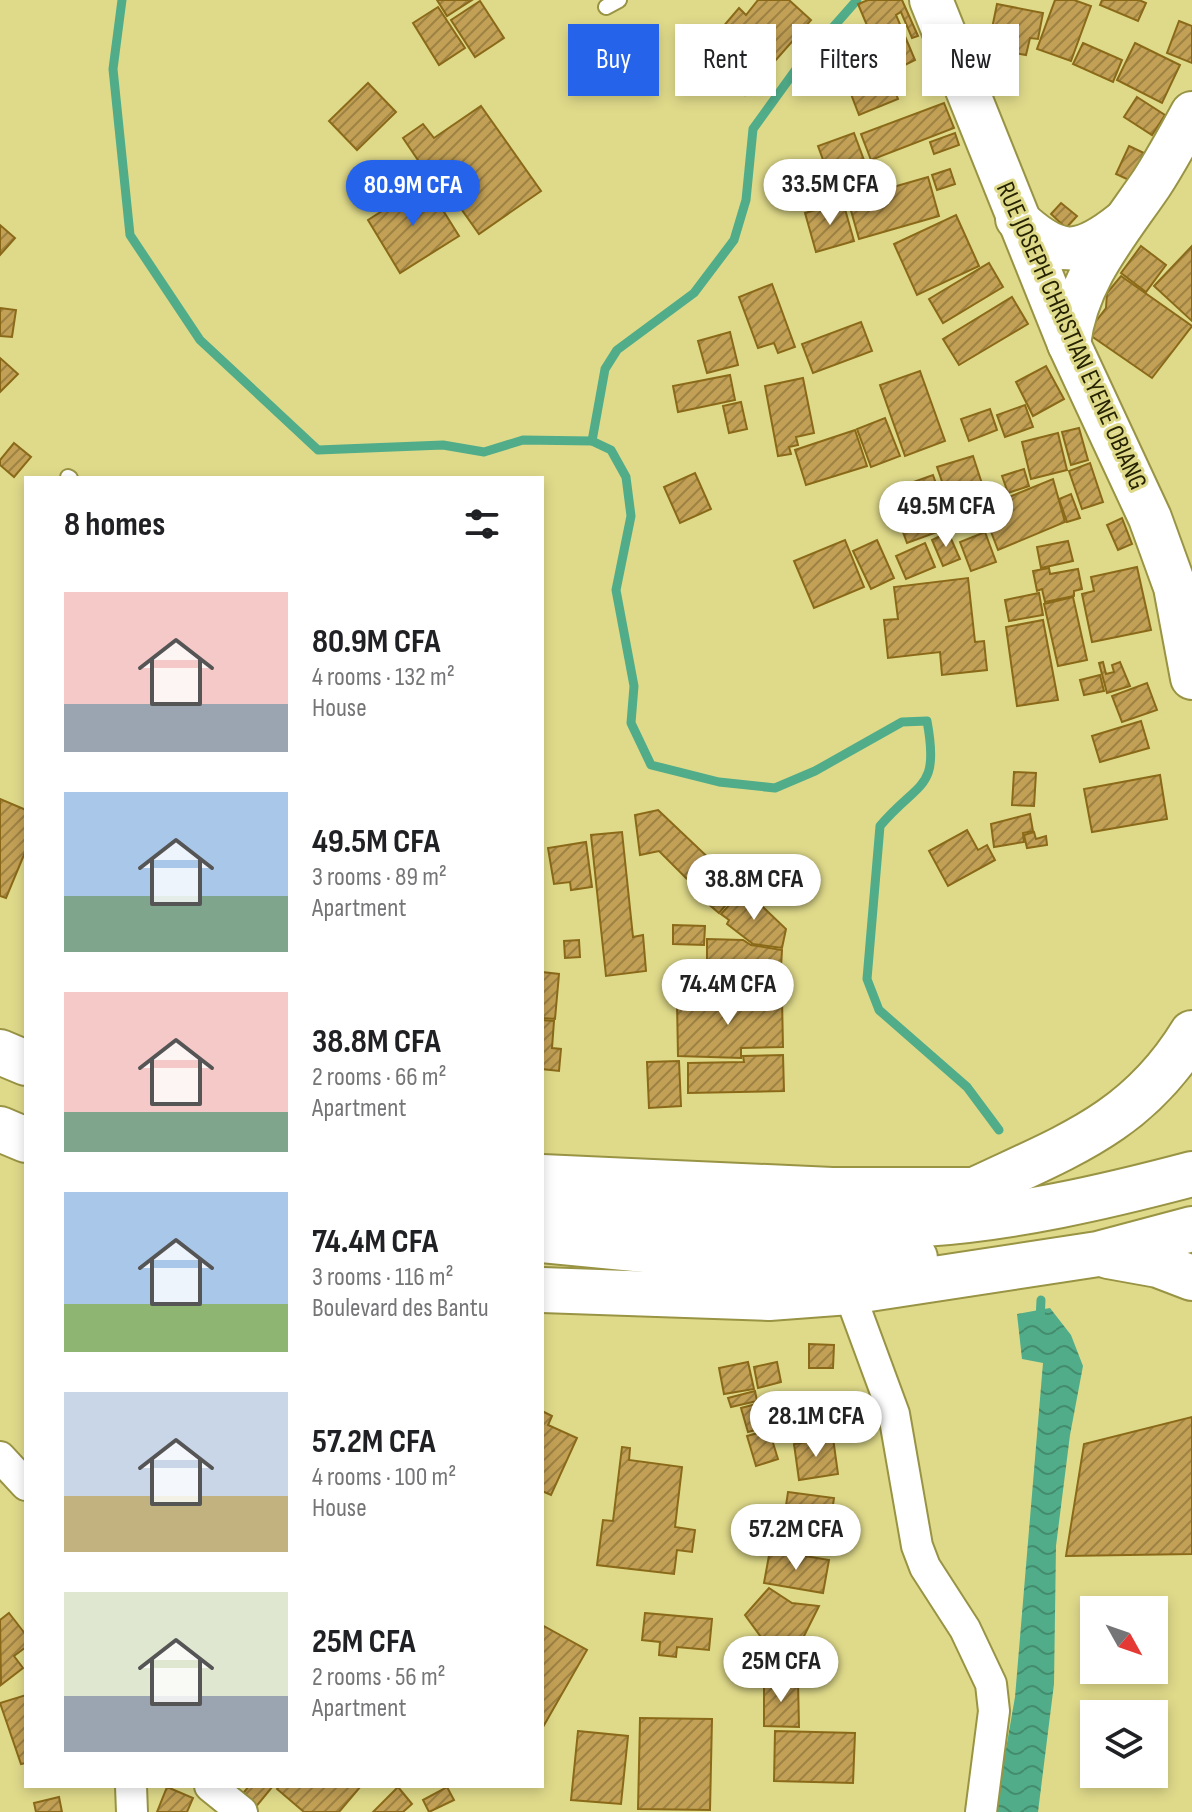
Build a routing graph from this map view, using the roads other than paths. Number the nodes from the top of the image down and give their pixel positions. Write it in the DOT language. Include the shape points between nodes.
graph roads {
  1 [pos="931,0"];
  2 [pos="1192,113"];
  3 [pos="1017,219"];
  4 [pos="1126,219"];
  5 [pos="1069,344"];
  6 [pos="1192,678"];
  7 [pos="1192,1033"];
  8 [pos="0,1052"];
  9 [pos="24,1062"];
  10 [pos="0,1129"];
  11 [pos="24,1139"];
  12 [pos="1192,1146"];
  13 [pos="1192,1174"];
  14 [pos="544,1177"];
  15 [pos="981,1187"];
  16 [pos="544,1206"];
  17 [pos="1192,1207"];
  18 [pos="1192,1229"];
  19 [pos="544,1240"];
  20 [pos="750,1242"];
  21 [pos="1098,1254"];
  22 [pos="1192,1278"];
  23 [pos="544,1290"];
  24 [pos="849,1292"];
  25 [pos="0,1457"];
  26 [pos="24,1483"];
  27 [pos="131,1788"];
  28 [pos="212,1788"];
  29 [pos="132,1812"];
  30 [pos="242,1812"];
  31 [pos="981,1812"];
  1 -- 3 [label="street, RUE JOSEPH CHRISTIAN EYENE OBIANG"];
  2 -- 4 [label="street"];
  3 -- 4 [label="street" via="1062,250 1085,248"];
  3 -- 5 [label="street, RUE JOSEPH CHRISTIAN EYENE OBIANG"];
  4 -- 5 [label="street" via="1084,283"];
  5 -- 6 [label="street, RUE JOSEPH CHRISTIAN EYENE OBIANG" via="1158,540 1175,587"];
  7 -- 15 [label="highway" via="1165,1072 1115,1120"];
  8 -- 9 [label="highway"];
  10 -- 11 [label="highway"];
  12 -- 15 [label="highway"];
  13 -- 20 [label="highway" via="1053,1206"];
  14 -- 15 [label="highway" via="832,1190"];
  16 -- 20 [label="highway"];
  17 -- 20 [label="highway" via="1054,1241 956,1255 882,1260"];
  18 -- 21 [label="highway"];
  19 -- 20 [label="highway"];
  21 -- 22 [label="highway" via="1158,1265"];
  21 -- 24 [label="highway"];
  23 -- 24 [label="highway" via="769,1298"];
  24 -- 31 [label="street" via="894,1414 917,1546 991,1684 994,1711"];
  25 -- 26 [label="street"];
  27 -- 29 [label="street"];
  28 -- 30 [label="street"];
}
